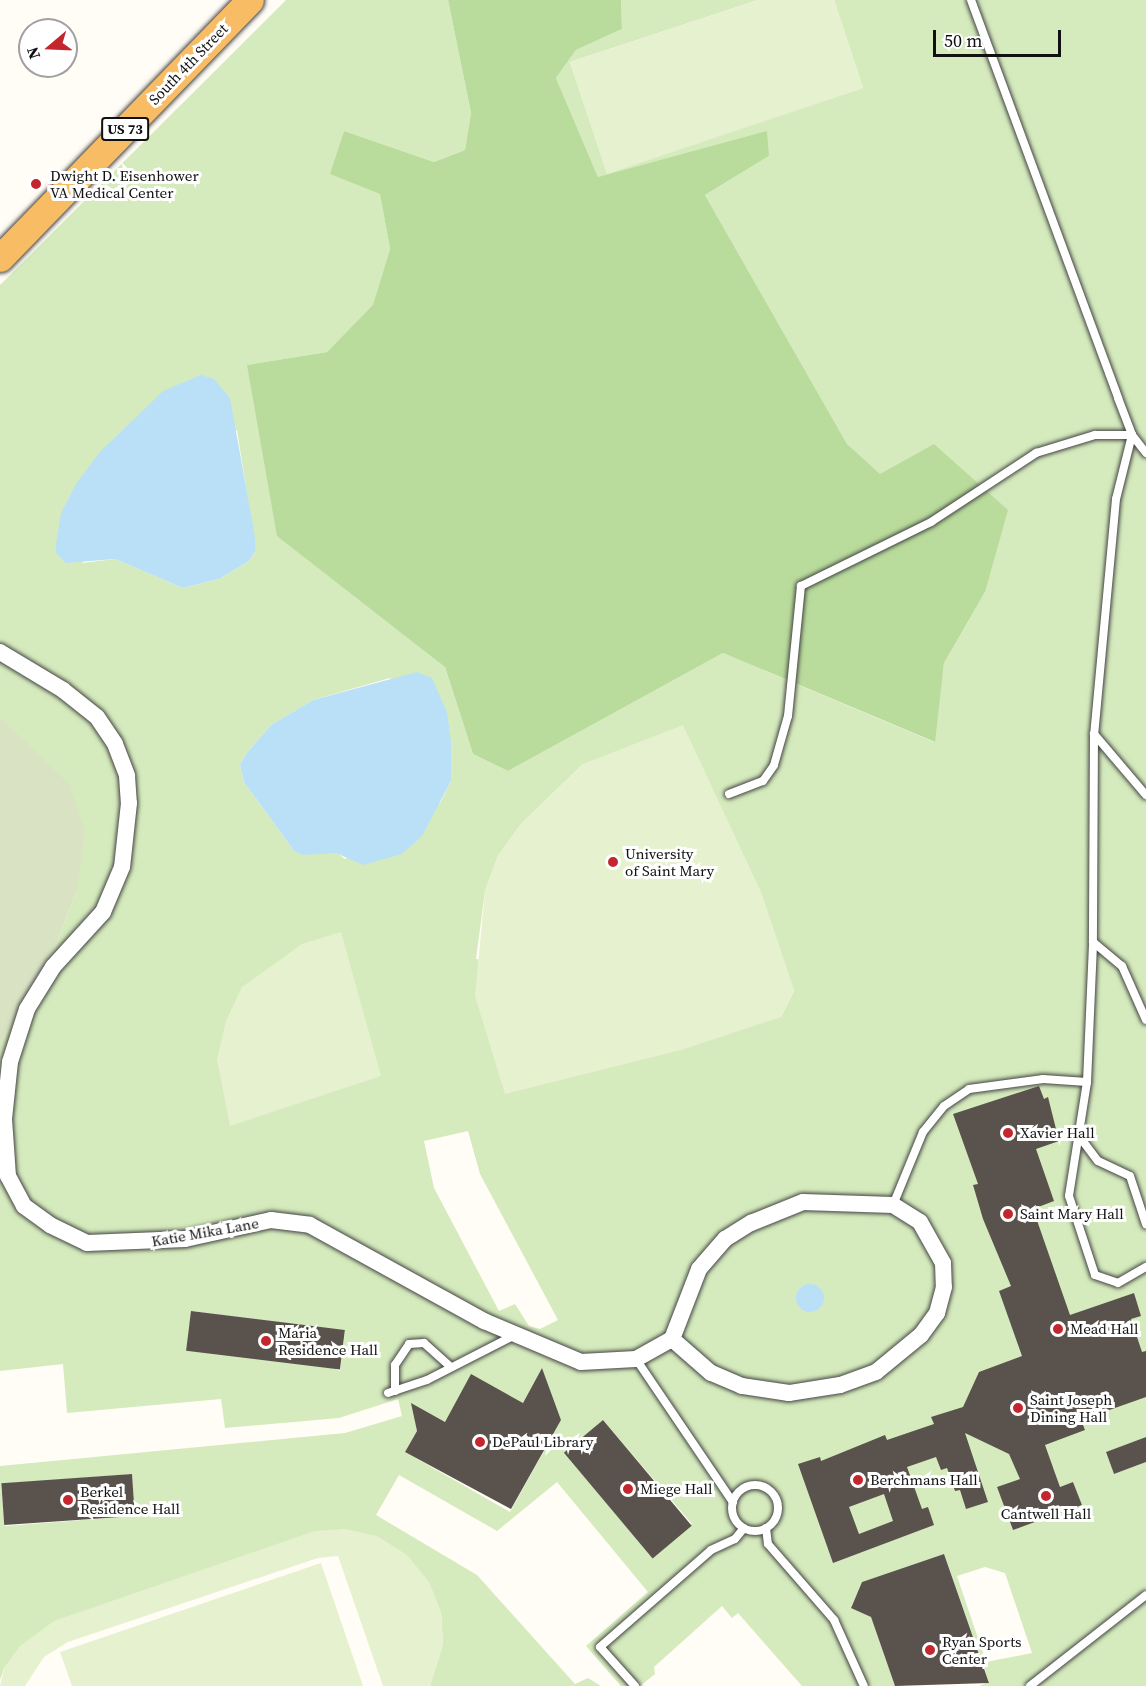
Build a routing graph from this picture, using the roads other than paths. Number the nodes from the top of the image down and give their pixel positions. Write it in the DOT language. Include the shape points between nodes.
graph roads {
  1 [pos="250,0"];
  2 [pos="971,0"];
  3 [pos="0,258"];
  4 [pos="1132,435"];
  5 [pos="1146,453"];
  6 [pos="0,652"];
  7 [pos="1094,734"];
  8 [pos="729,794"];
  9 [pos="1146,795"];
  10 [pos="1093,942"];
  11 [pos="1146,1020"];
  12 [pos="1087,1082"];
  13 [pos="1078,1136"];
  14 [pos="893,1205"];
  15 [pos="1146,1224"];
  16 [pos="1146,1267"];
  17 [pos="515,1335"];
  18 [pos="672,1340"];
  19 [pos="636,1359"];
  20 [pos="451,1367"];
  21 [pos="733,1502"];
  22 [pos="744,1528"];
  23 [pos="766,1528"];
  24 [pos="1146,1595"];
  25 [pos="634,1686"];
  26 [pos="864,1686"];
  27 [pos="1029,1686"];
  1 -- 3 [label="highway, South 4th Street / US 73"];
  2 -- 4 [label="lane"];
  4 -- 5 [label="lane"];
  4 -- 7 [label="lane" via="1116,499"];
  4 -- 8 [label="lane" via="1095,435 1036,453 931,522 801,586 788,716 774,765 763,781"];
  6 -- 17 [label="street, Katie Mika Lane" via="63,690 97,717 127,776 129,803 122,867 103,912 54,967 33,1000 10,1062 4,1119 8,1176 24,1206 50,1226 87,1243 185,1239 271,1220 310,1224"];
  7 -- 9 [label="lane"];
  7 -- 10 [label="lane"];
  10 -- 11 [label="lane" via="1109,950 1122,966"];
  10 -- 12 [label="lane"];
  12 -- 13 [label="lane"];
  12 -- 14 [label="lane" via="1043,1078 969,1089 944,1106 923,1132"];
  13 -- 15 [label="lane" via="1098,1161 1130,1176"];
  13 -- 16 [label="lane" via="1069,1196 1095,1275 1118,1283"];
  14 -- 18 [label="street" via="803,1202 751,1223 725,1239 699,1269"];
  14 -- 18 [label="street" via="920,1222 936,1243 943,1263 944,1287 937,1312 921,1335 876,1372 814,1390 767,1392 711,1373"];
  17 -- 19 [label="street, Katie Mika Lane" via="582,1362"];
  17 -- 20 [label="lane"];
  18 -- 19 [label="street"];
  19 -- 21 [label="lane"];
  20 -- 20 [label="lane" via="391,1392 395,1365 409,1344 424,1343"];
  21 -- 22 [label="lane" via="734,1517"];
  21 -- 23 [label="lane" via="748,1486 770,1490 778,1510"];
  22 -- 23 [label="lane"];
  22 -- 25 [label="lane" via="735,1539 711,1550 600,1647"];
  23 -- 26 [label="lane" via="768,1544 834,1620"];
  24 -- 27 [label="lane"];
}
